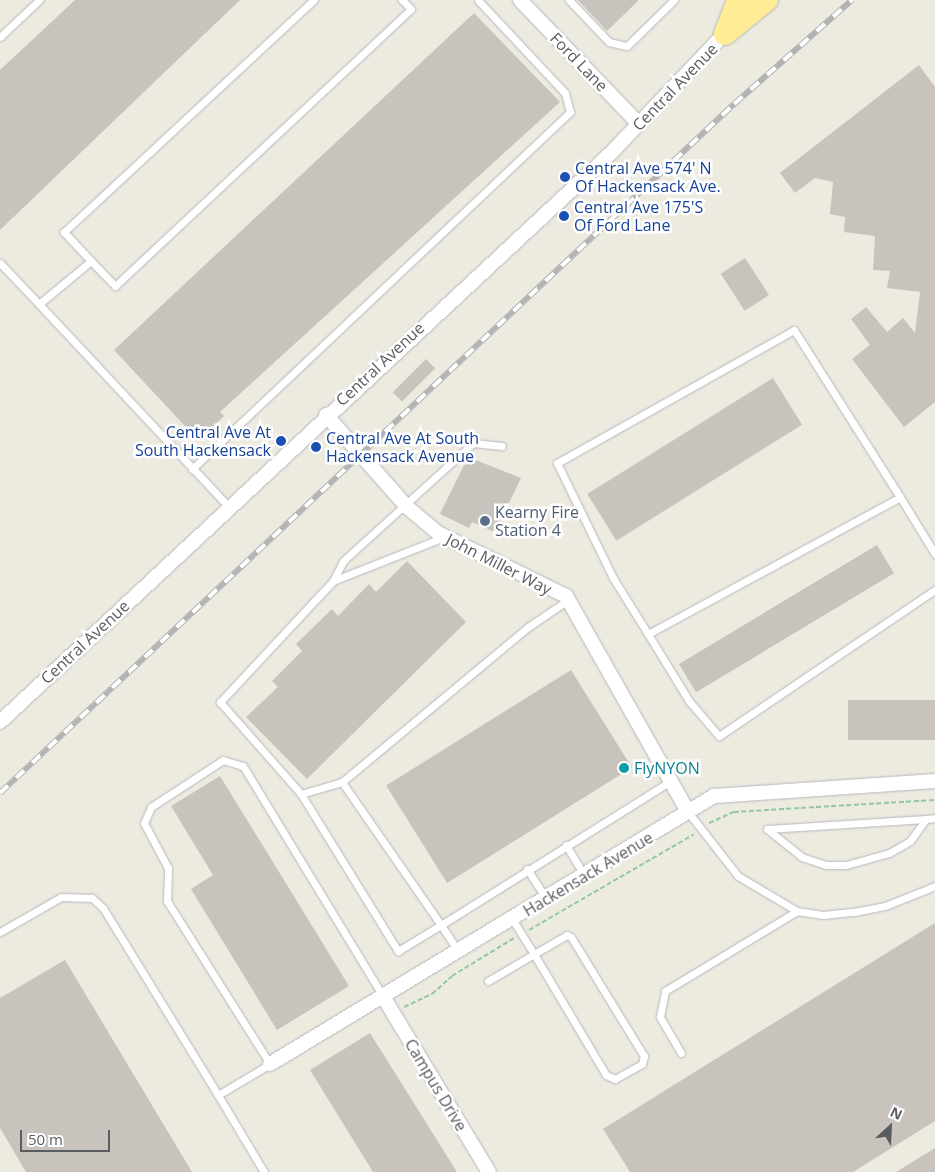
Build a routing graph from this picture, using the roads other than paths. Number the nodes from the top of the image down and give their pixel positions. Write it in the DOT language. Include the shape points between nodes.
graph roads {
  1 [pos="39,0"];
  2 [pos="314,0"];
  3 [pos="402,0"];
  4 [pos="478,0"];
  5 [pos="520,0"];
  6 [pos="569,0"];
  7 [pos="674,0"];
  8 [pos="738,0"];
  9 [pos="753,0"];
  10 [pos="767,0"];
  11 [pos="725,34"];
  12 [pos="0,37"];
  13 [pos="639,124"];
  14 [pos="91,261"];
  15 [pos="0,263"];
  16 [pos="39,304"];
  17 [pos="326,415"];
  18 [pos="502,446"];
  19 [pos="192,469"];
  20 [pos="900,497"];
  21 [pos="404,504"];
  22 [pos="228,506"];
  23 [pos="445,536"];
  24 [pos="935,554"];
  25 [pos="333,581"];
  26 [pos="935,590"];
  27 [pos="568,600"];
  28 [pos="648,634"];
  29 [pos="0,722"];
  30 [pos="672,780"];
  31 [pos="935,781"];
  32 [pos="342,782"];
  33 [pos="301,794"];
  34 [pos="688,812"];
  35 [pos="935,818"];
  36 [pos="926,819"];
  37 [pos="566,845"];
  38 [pos="527,869"];
  39 [pos="584,877"];
  40 [pos="935,886"];
  41 [pos="548,900"];
  42 [pos="797,911"];
  43 [pos="513,920"];
  44 [pos="442,925"];
  45 [pos="0,932"];
  46 [pos="460,952"];
  47 [pos="534,954"];
  48 [pos="488,981"];
  49 [pos="384,998"];
  50 [pos="681,1053"];
  51 [pos="270,1064"];
  52 [pos="218,1095"];
  53 [pos="264,1172"];
  54 [pos="489,1172"];
  1 -- 12 [label="lane"];
  2 -- 14 [label="lane" via="64,232"];
  3 -- 14 [label="lane" via="411,9 115,286"];
  4 -- 19 [label="lane" via="565,92 570,112"];
  5 -- 13 [label="street, Ford Lane"];
  6 -- 7 [label="lane" via="609,42 627,46"];
  8 -- 11 [label="highway"];
  9 -- 11 [label="street, Central Avenue"];
  10 -- 11 [label="highway"];
  11 -- 13 [label="street, Central Avenue"];
  13 -- 17 [label="street, Central Avenue"];
  14 -- 16 [label="lane"];
  15 -- 16 [label="lane"];
  16 -- 19 [label="lane"];
  17 -- 21 [label="street, John Miller Way"];
  17 -- 22 [label="street, Central Avenue"];
  18 -- 21 [label="lane" via="473,443"];
  19 -- 22 [label="lane"];
  20 -- 24 [label="lane"];
  20 -- 28 [label="lane"];
  20 -- 28 [label="lane" via="794,330 557,462 613,578"];
  21 -- 23 [label="street, John Miller Way"];
  21 -- 25 [label="lane" via="343,562"];
  22 -- 29 [label="street, Central Avenue"];
  23 -- 25 [label="lane"];
  23 -- 27 [label="street, John Miller Way"];
  25 -- 33 [label="lane" via="220,702"];
  26 -- 28 [label="lane" via="719,736 689,700"];
  27 -- 30 [label="street, John Miller Way"];
  27 -- 32 [label="lane" via="528,627"];
  30 -- 34 [label="street, John Miller Way"];
  30 -- 37 [label="lane"];
  31 -- 34 [label="street, Hackensack Avenue" via="741,791 714,796"];
  32 -- 33 [label="lane"];
  32 -- 44 [label="lane"];
  33 -- 44 [label="lane" via="398,951"];
  34 -- 39 [label="street, Hackensack Avenue"];
  34 -- 42 [label="lane" via="738,876"];
  35 -- 36 [label="lane"];
  36 -- 36 [label="lane" via="867,823 767,829 802,857 826,865 846,865 910,842"];
  37 -- 38 [label="lane"];
  37 -- 39 [label="lane"];
  38 -- 41 [label="lane"];
  38 -- 44 [label="lane"];
  39 -- 41 [label="street, Hackensack Avenue"];
  40 -- 42 [label="lane" via="885,906 854,912 823,915"];
  41 -- 43 [label="street, Hackensack Avenue"];
  42 -- 50 [label="lane" via="665,991 660,1017"];
  43 -- 46 [label="street, Hackensack Avenue"];
  43 -- 47 [label="lane"];
  44 -- 46 [label="lane"];
  45 -- 52 [label="lane" via="61,897 92,898 103,908"];
  46 -- 49 [label="street, Hackensack Avenue"];
  47 -- 47 [label="lane" via="606,1075 615,1078 642,1064 644,1056 572,937"];
  47 -- 48 [label="lane"];
  49 -- 51 [label="street, Hackensack Avenue"];
  49 -- 51 [label="lane" via="243,766 223,760 151,807 144,823 168,868 167,901"];
  49 -- 54 [label="street, Campus Drive"];
  51 -- 52 [label="lane"];
  52 -- 53 [label="lane"];
}
